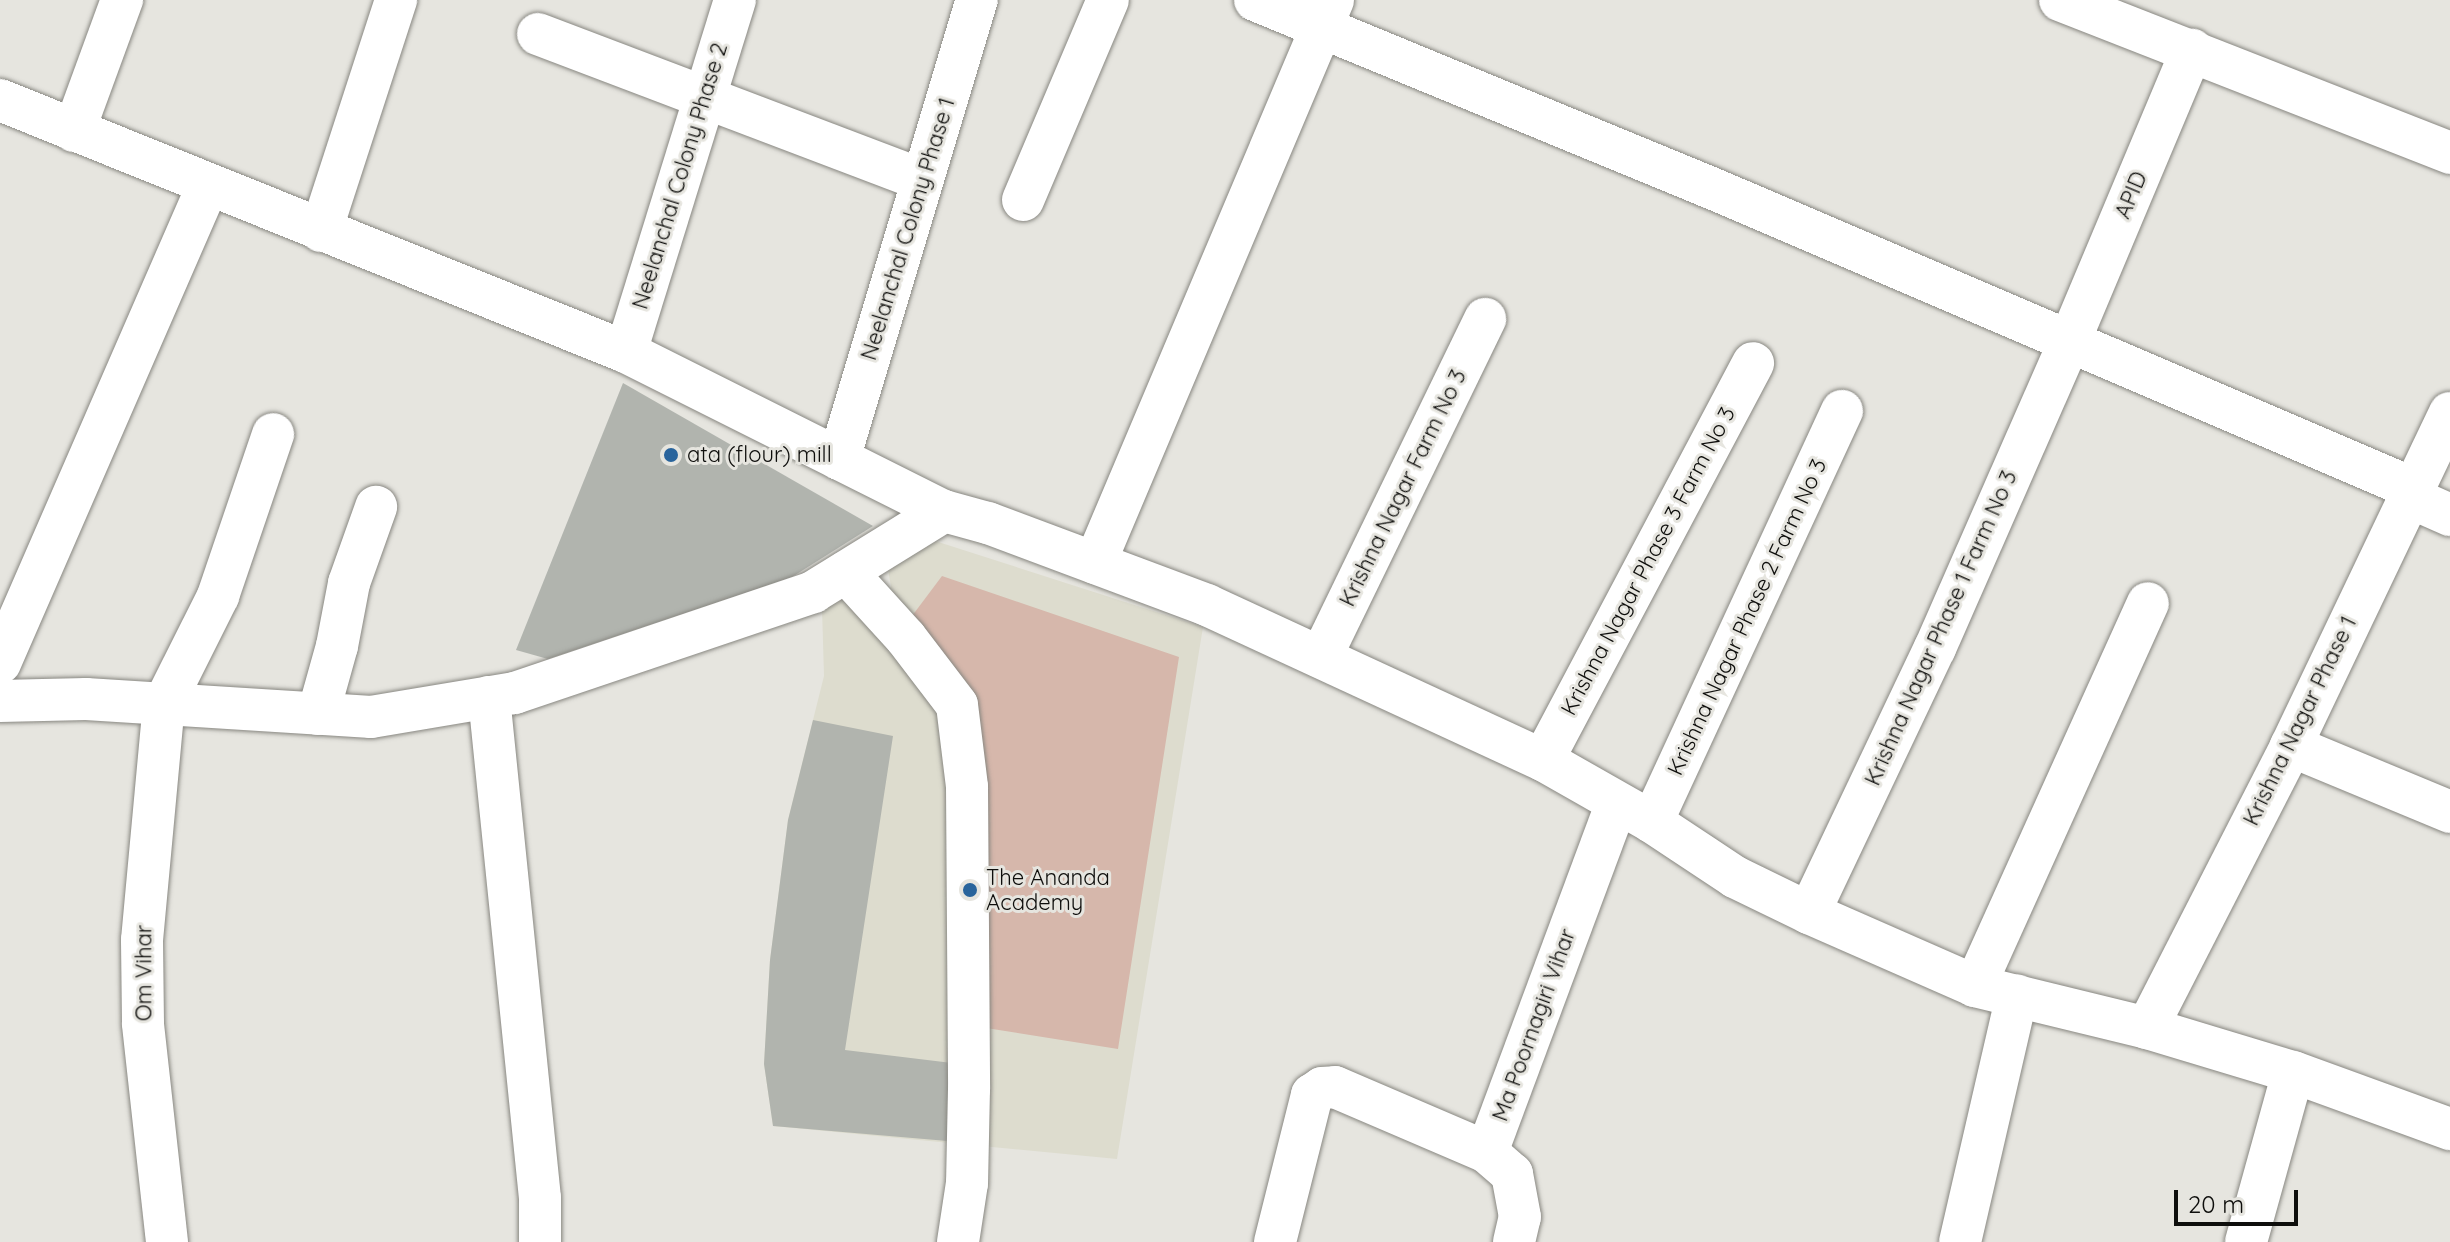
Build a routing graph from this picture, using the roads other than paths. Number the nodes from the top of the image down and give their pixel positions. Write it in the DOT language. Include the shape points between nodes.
graph roads {
  1 [pos="122,0"];
  2 [pos="396,0"];
  3 [pos="735,0"];
  4 [pos="977,0"];
  5 [pos="1108,0"];
  6 [pos="1255,0"];
  7 [pos="2060,0"];
  8 [pos="1327,14"];
  9 [pos="538,34"];
  10 [pos="2192,50"];
  11 [pos="704,99"];
  12 [pos="0,100"];
  13 [pos="74,131"];
  14 [pos="2450,153"];
  15 [pos="922,180"];
  16 [pos="208,185"];
  17 [pos="1023,200"];
  18 [pos="321,231"];
  19 [pos="1485,319"];
  20 [pos="2070,340"];
  21 [pos="626,352"];
  22 [pos="1753,363"];
  23 [pos="1842,411"];
  24 [pos="2450,413"];
  25 [pos="273,434"];
  26 [pos="839,459"];
  27 [pos="2410,492"];
  28 [pos="376,507"];
  29 [pos="944,511"];
  30 [pos="2450,515"];
  31 [pos="1095,563"];
  32 [pos="846,572"];
  33 [pos="2148,603"];
  34 [pos="1321,657"];
  35 [pos="0,663"];
  36 [pos="489,697"];
  37 [pos="0,701"];
  38 [pos="164,704"];
  39 [pos="318,714"];
  40 [pos="2291,746"];
  41 [pos="1543,760"];
  42 [pos="1635,812"];
  43 [pos="2450,812"];
  44 [pos="1809,913"];
  45 [pos="1975,986"];
  46 [pos="2017,996"];
  47 [pos="2147,1028"];
  48 [pos="2293,1072"];
  49 [pos="2450,1129"];
  50 [pos="1487,1152"];
  51 [pos="167,1242"];
  52 [pos="540,1242"];
  53 [pos="958,1242"];
  54 [pos="1275,1242"];
  55 [pos="1514,1242"];
  56 [pos="1960,1242"];
  57 [pos="2246,1242"];
  1 -- 13 [label="street"];
  2 -- 18 [label="street"];
  3 -- 11 [label="street, Neelanchal Colony Phase 2"];
  4 -- 15 [label="street, Neelanchal Colony Phase 1"];
  5 -- 17 [label="street"];
  6 -- 8 [label="street"];
  7 -- 10 [label="street"];
  8 -- 20 [label="street"];
  8 -- 31 [label="street"];
  9 -- 11 [label="street"];
  10 -- 14 [label="street"];
  10 -- 20 [label="street, APID"];
  11 -- 15 [label="street"];
  11 -- 21 [label="street, Neelanchal Colony Phase 2"];
  12 -- 13 [label="street"];
  13 -- 16 [label="street"];
  15 -- 26 [label="street, Neelanchal Colony Phase 1"];
  16 -- 18 [label="street"];
  16 -- 35 [label="street"];
  18 -- 21 [label="street"];
  19 -- 34 [label="street, Krishna Nagar Farm No 3"];
  20 -- 27 [label="street"];
  20 -- 44 [label="street, Krishna Nagar Phase 1 Farm No 3" via="1935,648"];
  21 -- 26 [label="street"];
  22 -- 41 [label="street, Krishna Nagar Phase 3 Farm No 3"];
  23 -- 42 [label="street, Krishna Nagar Phase 2 Farm No 3"];
  24 -- 27 [label="street, Krishna Nagar Phase 1"];
  25 -- 38 [label="street" via="218,596"];
  26 -- 29 [label="street"];
  27 -- 30 [label="street"];
  27 -- 40 [label="street, Krishna Nagar Phase 1"];
  28 -- 39 [label="street" via="349,583"];
  29 -- 31 [label="street"];
  29 -- 32 [label="street"];
  31 -- 34 [label="street" via="1207,605"];
  32 -- 36 [label="street" via="813,592 515,693"];
  32 -- 53 [label="street" via="957,705 967,787 969,1089 967,1183"];
  33 -- 45 [label="street"];
  34 -- 41 [label="street"];
  36 -- 39 [label="street" via="371,717"];
  36 -- 52 [label="street" via="540,1198"];
  37 -- 38 [label="street"];
  38 -- 39 [label="street"];
  38 -- 51 [label="street, Om Vihar" via="142,940 143,1023"];
  40 -- 43 [label="street"];
  40 -- 47 [label="street, Krishna Nagar Phase 1"];
  41 -- 42 [label="street"];
  42 -- 44 [label="street" via="1735,877"];
  42 -- 50 [label="street, Ma Poornagiri Vihar"];
  44 -- 45 [label="street"];
  45 -- 46 [label="street"];
  46 -- 47 [label="street"];
  46 -- 56 [label="street"];
  47 -- 48 [label="street"];
  48 -- 49 [label="street"];
  48 -- 57 [label="street"];
  50 -- 54 [label="street" via="1335,1087 1322,1088 1312,1095"];
  50 -- 55 [label="street" via="1512,1174 1520,1217"];
}
